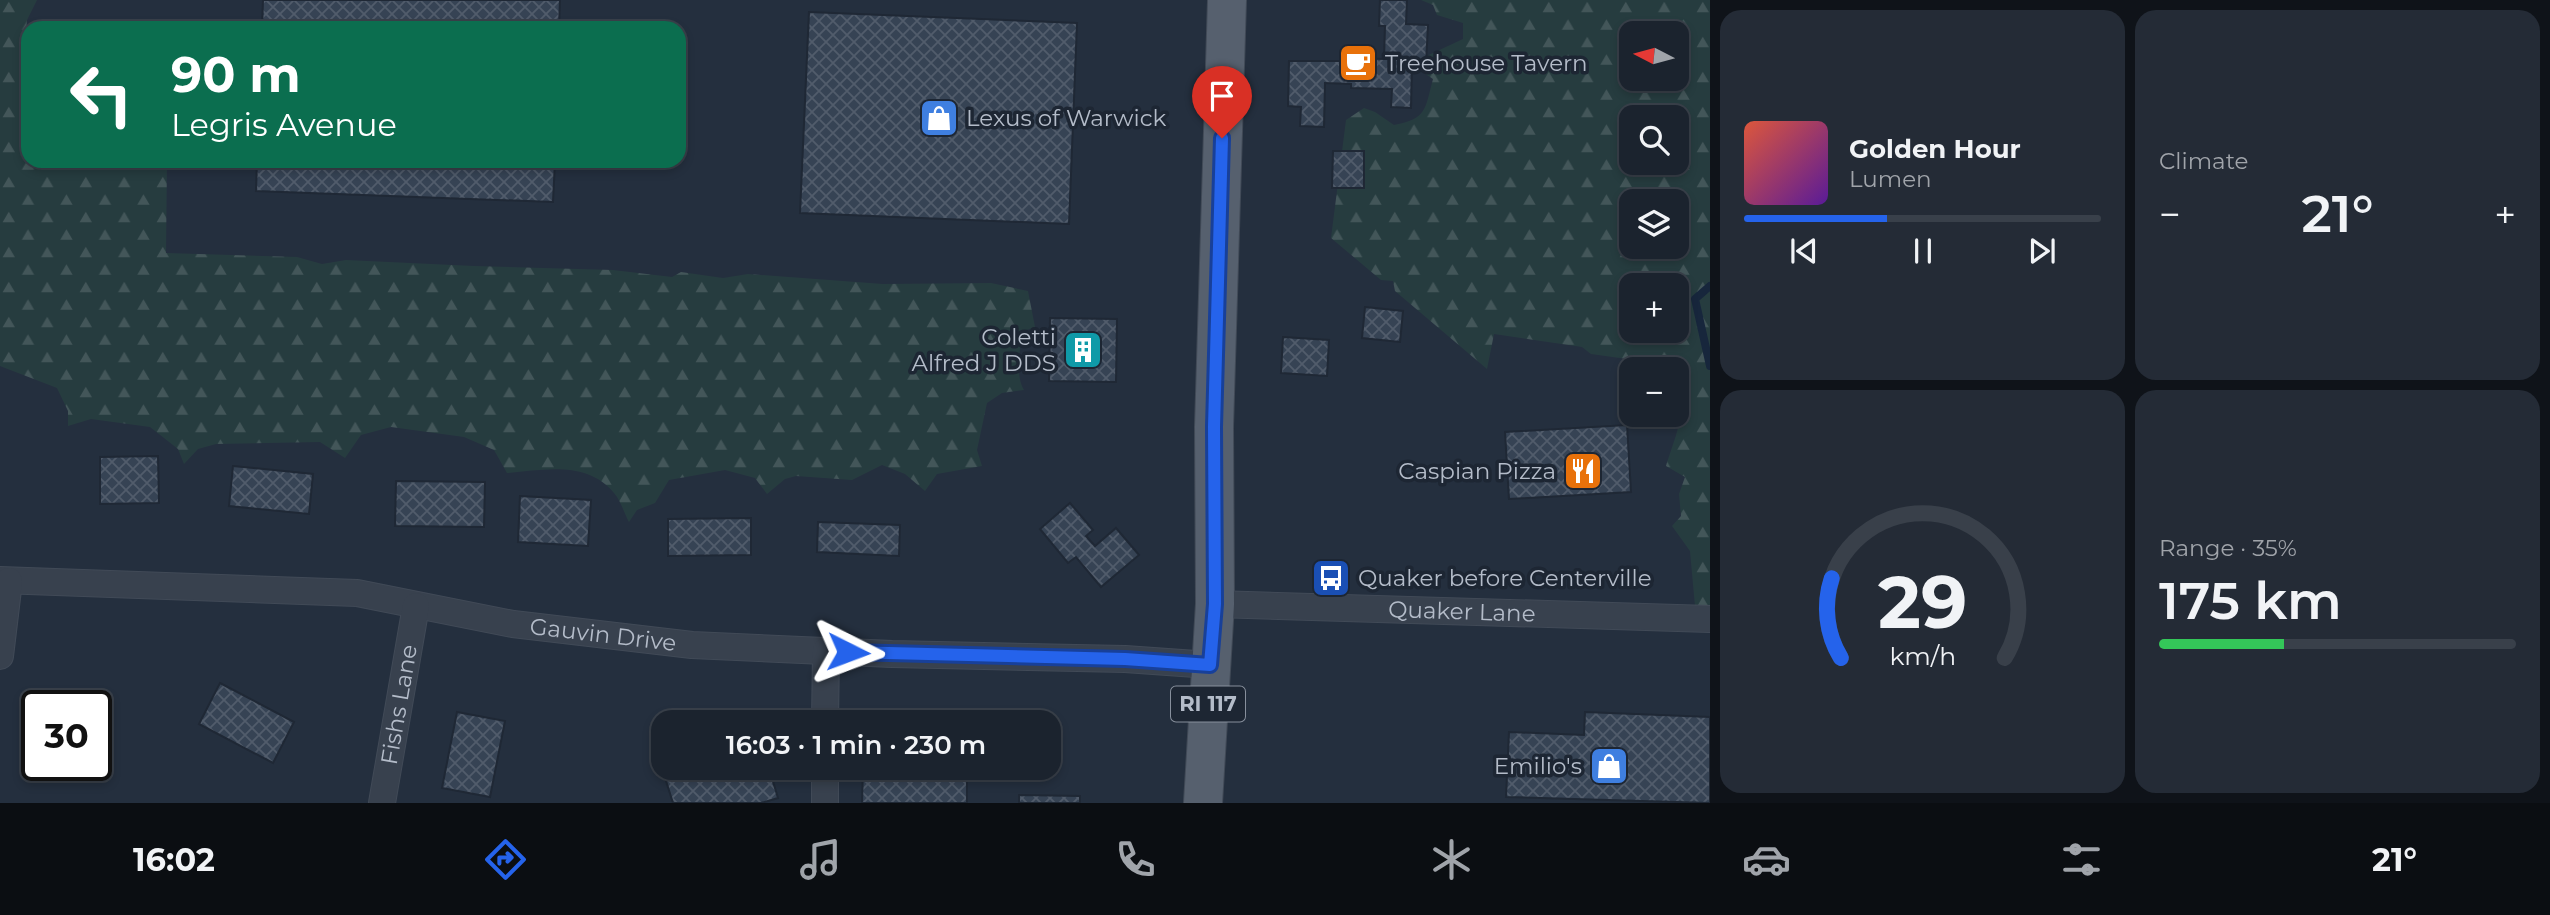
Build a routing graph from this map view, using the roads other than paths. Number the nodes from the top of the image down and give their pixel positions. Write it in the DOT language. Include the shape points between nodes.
graph roads {
  1 [pos="1227,0"];
  2 [pos="4,581"];
  3 [pos="1215,604"];
  4 [pos="416,606"];
  5 [pos="1710,620"];
  6 [pos="826,651"];
  7 [pos="0,656"];
  8 [pos="1210,665"];
  9 [pos="825,710"];
  10 [pos="825,780"];
  11 [pos="382,803"];
  12 [pos="825,803"];
  13 [pos="1203,803"];
  1 -- 3 [label="main road, RI 117" via="1214,434"];
  2 -- 4 [label="street, Gauvin Drive" via="357,593"];
  2 -- 7 [label="street" via="5,632"];
  3 -- 5 [label="street, Quaker Lane"];
  3 -- 8 [label="main road, RI 117"];
  4 -- 6 [label="street, Gauvin Drive" via="602,636"];
  4 -- 11 [label="street, Fishs Lane"];
  6 -- 8 [label="street, Gauvin Drive"];
  6 -- 9 [label="street"];
  8 -- 13 [label="main road, RI 117"];
  10 -- 12 [label="street"];
}
